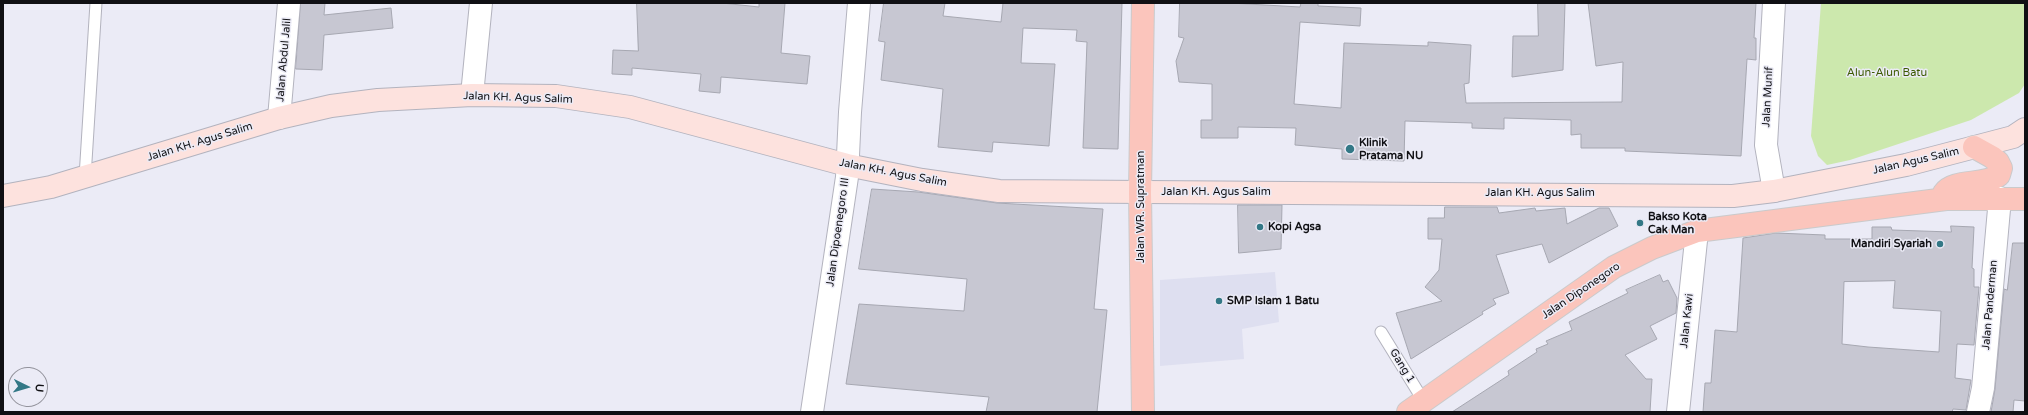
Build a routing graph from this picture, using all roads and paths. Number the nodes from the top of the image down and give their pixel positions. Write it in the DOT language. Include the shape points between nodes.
graph roads {
  1 [pos="96,3"];
  2 [pos="289,3"];
  3 [pos="481,3"];
  4 [pos="859,3"];
  5 [pos="1143,3"];
  6 [pos="1774,3"];
  7 [pos="472,95"];
  8 [pos="279,118"];
  9 [pos="2025,129"];
  10 [pos="1974,147"];
  11 [pos="847,164"];
  12 [pos="85,177"];
  13 [pos="1803,185"];
  14 [pos="1774,191"];
  15 [pos="1140,192"];
  16 [pos="3,196"];
  17 [pos="2000,198"];
  18 [pos="2025,199"];
  19 [pos="1940,200"];
  20 [pos="1697,230"];
  21 [pos="1381,332"];
  22 [pos="1415,406"];
  23 [pos="812,412"];
  24 [pos="1143,412"];
  25 [pos="1678,412"];
  26 [pos="1978,412"];
  1 -- 12 [label="lane"];
  2 -- 8 [label="street, Jalan Abdul Jalil"];
  3 -- 7 [label="street"];
  4 -- 11 [label="street, Jalan Dipoenegoro III"];
  5 -- 15 [label="main road, Jalan WR. Supratman"];
  6 -- 14 [label="street, Jalan Munif" via="1766,145"];
  7 -- 8 [label="street, Jalan KH. Agus Salim" via="378,100 331,106"];
  7 -- 11 [label="street, Jalan KH. Agus Salim" via="556,96 630,107"];
  8 -- 12 [label="street, Jalan KH. Agus Salim"];
  9 -- 10 [label="street, Jalan Agus Salim" via="2013,137"];
  10 -- 13 [label="street, Jalan Agus Salim" via="1906,165"];
  10 -- 19 [label="main road" via="1998,162 2001,168 2000,175 1991,180 1952,186"];
  11 -- 15 [label="street, Jalan KH. Agus Salim" via="922,180 1000,191"];
  11 -- 23 [label="street, Jalan Dipoenegoro III"];
  12 -- 16 [label="street, Jalan KH. Agus Salim" via="51,187"];
  13 -- 14 [label="street, Jalan KH. Agus Salim"];
  14 -- 15 [label="street, Jalan KH. Agus Salim" via="1704,197 1627,194"];
  15 -- 24 [label="main road, Jalan WR. Supratman"];
  17 -- 18 [label="main road"];
  17 -- 19 [label="main road"];
  17 -- 26 [label="street, Jalan Panderman" via="1983,388"];
  19 -- 20 [label="main road, Jalan Diponegoro"];
  20 -- 22 [label="main road, Jalan Diponegoro" via="1614,267"];
  20 -- 25 [label="street, Jalan Kawi"];
  21 -- 22 [label="lane, Gang 1"];
}
